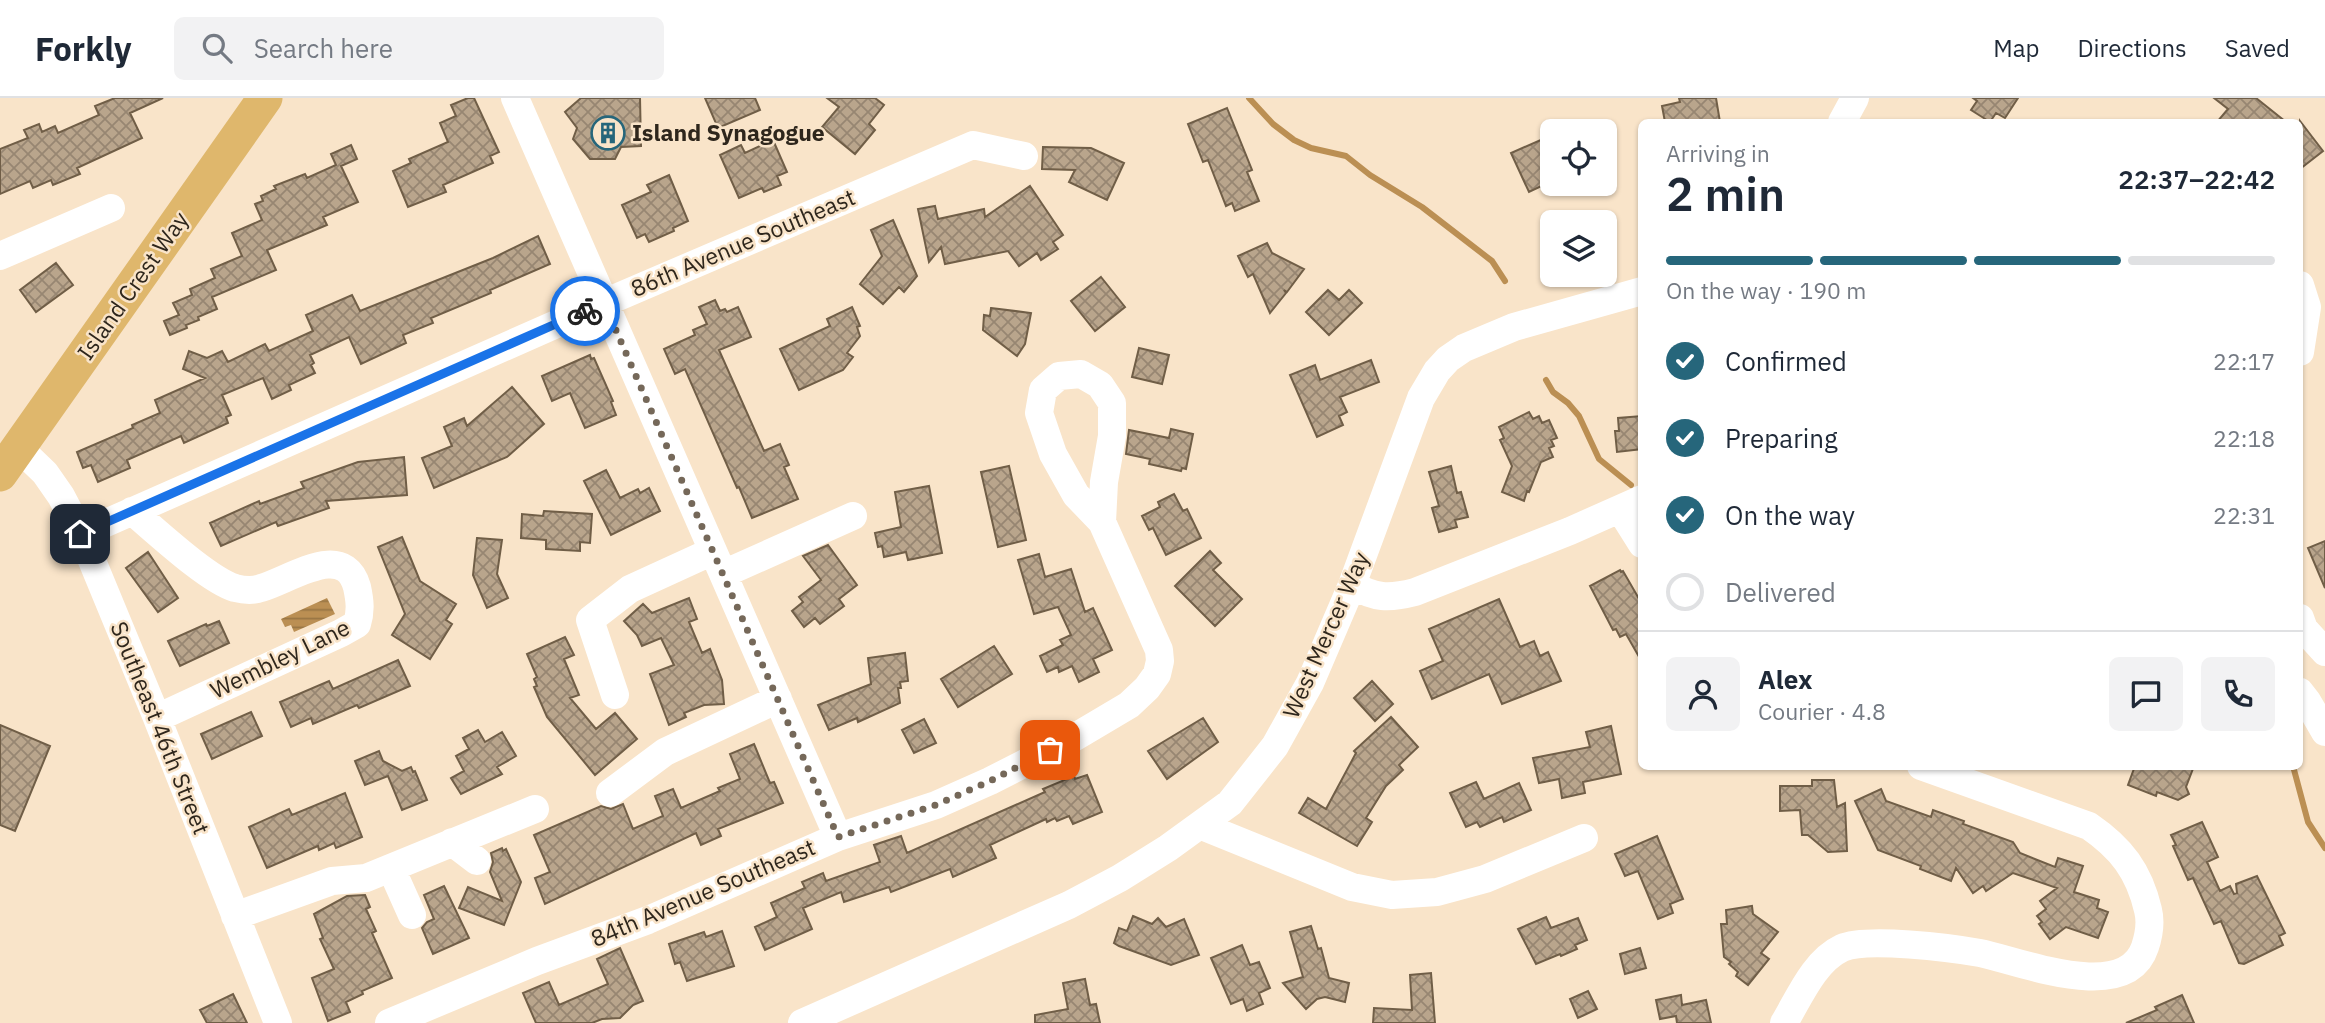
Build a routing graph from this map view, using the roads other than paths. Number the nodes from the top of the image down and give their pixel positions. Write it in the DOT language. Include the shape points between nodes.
graph roads {
  1 [pos="265,98"];
  2 [pos="515,98"];
  3 [pos="1855,98"];
  4 [pos="1844,119"];
  5 [pos="1024,156"];
  6 [pos="111,208"];
  7 [pos="0,257"];
  8 [pos="1638,292"];
  9 [pos="2303,293"];
  10 [pos="604,303"];
  11 [pos="2303,335"];
  12 [pos="9,461"];
  13 [pos="1631,504"];
  14 [pos="132,511"];
  15 [pos="853,516"];
  16 [pos="1102,522"];
  17 [pos="1638,529"];
  18 [pos="80,534"];
  19 [pos="718,562"];
  20 [pos="1352,585"];
  21 [pos="2303,626"];
  22 [pos="2325,652"];
  23 [pos="615,695"];
  24 [pos="2303,696"];
  25 [pos="778,699"];
  26 [pos="157,718"];
  27 [pos="2325,732"];
  28 [pos="1932,770"];
  29 [pos="610,793"];
  30 [pos="535,809"];
  31 [pos="1202,825"];
  32 [pos="838,837"];
  33 [pos="1584,838"];
  34 [pos="452,842"];
  35 [pos="477,862"];
  36 [pos="391,868"];
  37 [pos="412,915"];
  38 [pos="235,916"];
  39 [pos="278,1023"];
  40 [pos="389,1023"];
  41 [pos="802,1023"];
  42 [pos="1784,1023"];
  1 -- 12 [label="main road, Island Crest Way"];
  2 -- 10 [label="street"];
  3 -- 4 [label="street"];
  5 -- 10 [label="street, 86th Avenue Southeast" via="973,145"];
  6 -- 7 [label="street"];
  8 -- 20 [label="street, West Mercer Way" via="1514,327 1448,359 1421,398"];
  9 -- 11 [label="street" via="2308,307"];
  10 -- 14 [label="street, 86th Avenue Southeast"];
  10 -- 19 [label="street"];
  12 -- 18 [label="street, Southeast 46th Street" via="45,473"];
  13 -- 17 [label="street"];
  13 -- 20 [label="street" via="1415,592 1382,597"];
  14 -- 18 [label="street, 86th Avenue Southeast"];
  14 -- 26 [label="street, Wembley Lane" via="232,587 259,589 323,564 336,565 349,570 360,600 357,624"];
  15 -- 19 [label="street"];
  16 -- 16 [label="street" via="1112,403 1100,384 1081,374 1059,376 1043,390 1040,413 1053,454 1076,495"];
  16 -- 32 [label="street, 84th Avenue Southeast" via="1159,650 1157,674 1147,688 1129,705 1001,776 936,805"];
  18 -- 26 [label="street, Southeast 46th Street"];
  19 -- 23 [label="street" via="630,589 590,620"];
  19 -- 25 [label="street"];
  20 -- 31 [label="street, West Mercer Way" via="1310,683 1275,747 1230,803"];
  21 -- 22 [label="street"];
  24 -- 27 [label="street"];
  25 -- 29 [label="street" via="665,752"];
  25 -- 32 [label="street"];
  26 -- 38 [label="street, Southeast 46th Street"];
  28 -- 42 [label="street" via="2089,826 2110,841 2138,878 2146,900 2150,919 2142,956 2122,972 2088,976 1979,953 1857,944 1843,948 1821,965"];
  30 -- 34 [label="street"];
  31 -- 33 [label="street" via="1352,887 1392,895 1437,892 1485,879"];
  31 -- 41 [label="street, West Mercer Way" via="1069,905"];
  32 -- 40 [label="street, 84th Avenue Southeast"];
  34 -- 35 [label="street"];
  34 -- 36 [label="street"];
  36 -- 37 [label="street"];
  36 -- 38 [label="street" via="366,878 332,881"];
  38 -- 39 [label="street, Southeast 46th Street"];
}
